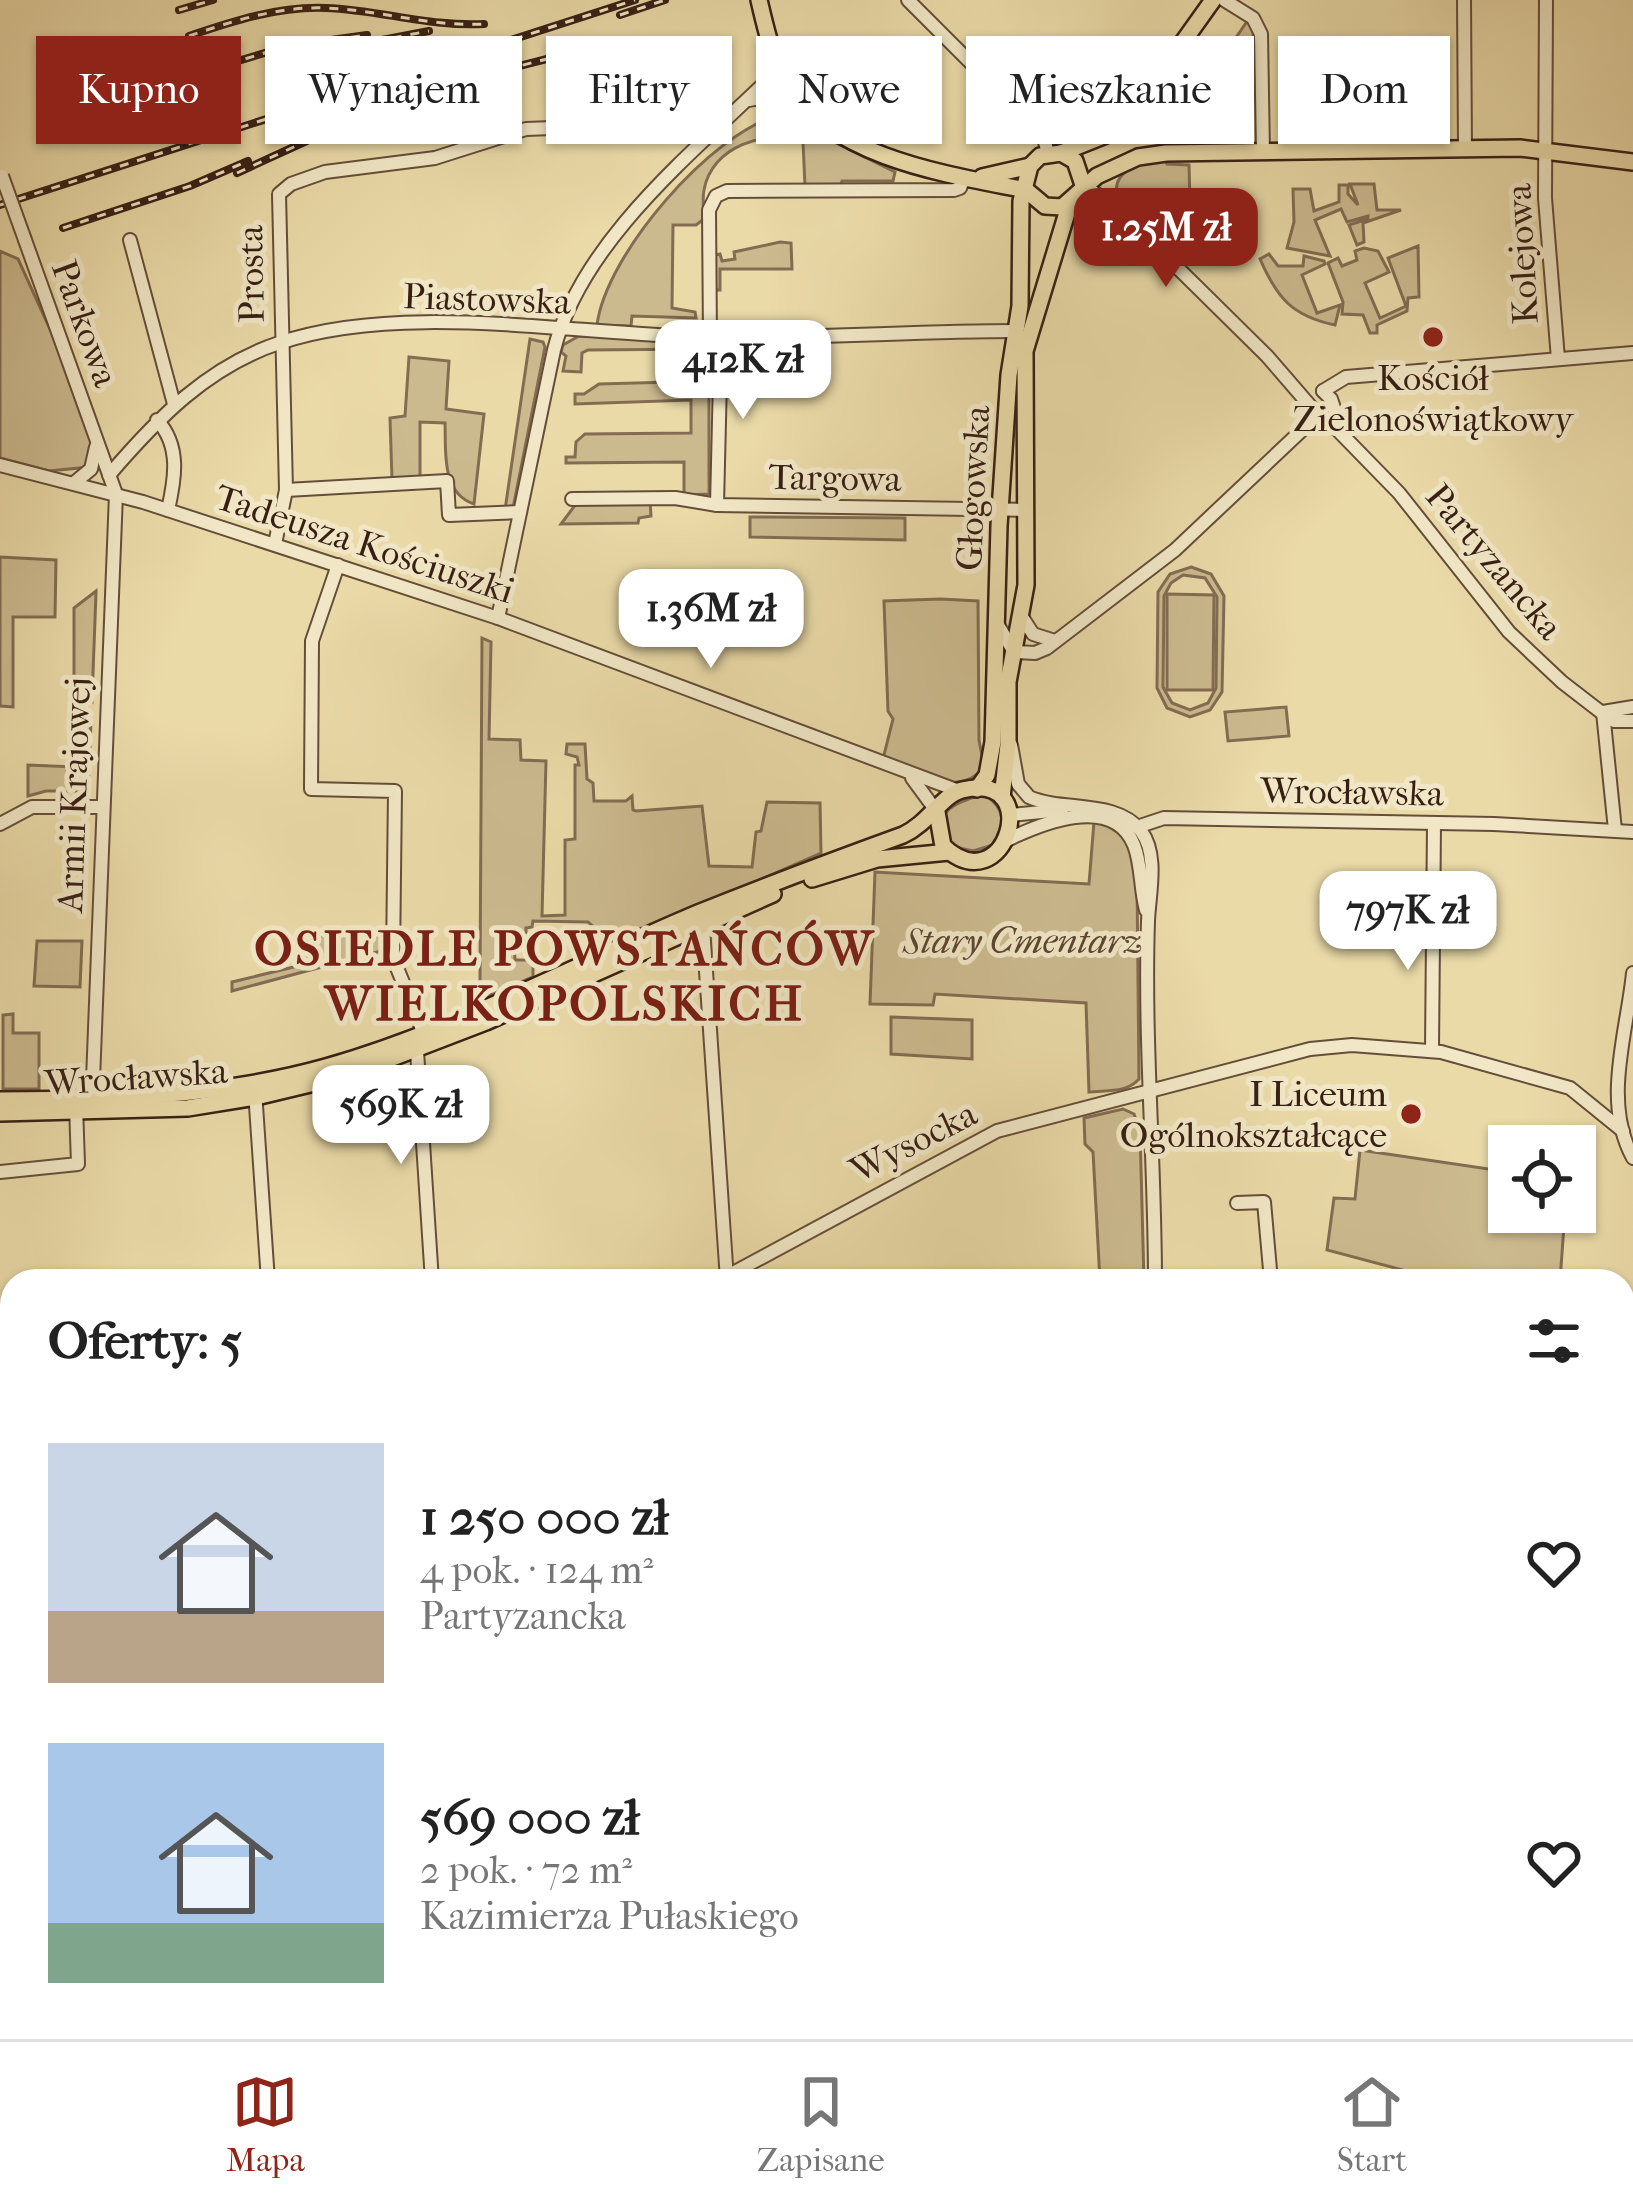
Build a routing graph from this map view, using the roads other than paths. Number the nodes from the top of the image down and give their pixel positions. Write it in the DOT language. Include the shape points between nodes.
graph roads {
  1 [pos="758,0"];
  2 [pos="908,0"];
  3 [pos="1213,0"];
  4 [pos="1224,0"];
  5 [pos="1464,0"];
  6 [pos="1546,0"];
  7 [pos="768,36"];
  8 [pos="756,83"];
  9 [pos="756,91"];
  10 [pos="752,95"];
  11 [pos="756,95"];
  12 [pos="546,128"];
  13 [pos="861,144"];
  14 [pos="1465,149"];
  15 [pos="1545,149"];
  16 [pos="1263,152"];
  17 [pos="1054,153"];
  18 [pos="1633,162"];
  19 [pos="1030,166"];
  20 [pos="1,174"];
  21 [pos="959,178"];
  22 [pos="1083,185"];
  23 [pos="1026,190"];
  24 [pos="1070,203"];
  25 [pos="130,240"];
  26 [pos="559,331"];
  27 [pos="1016,331"];
  28 [pos="716,337"];
  29 [pos="281,342"];
  30 [pos="1633,353"];
  31 [pos="1558,359"];
  32 [pos="174,404"];
  33 [pos="1318,404"];
  34 [pos="157,420"];
  35 [pos="97,440"];
  36 [pos="135,442"];
  37 [pos="0,465"];
  38 [pos="109,475"];
  39 [pos="74,483"];
  40 [pos="286,490"];
  41 [pos="116,494"];
  42 [pos="572,499"];
  43 [pos="717,506"];
  44 [pos="1000,509"];
  45 [pos="168,510"];
  46 [pos="1025,510"];
  47 [pos="520,512"];
  48 [pos="275,544"];
  49 [pos="338,565"];
  50 [pos="1022,617"];
  51 [pos="498,618"];
  52 [pos="994,619"];
  53 [pos="1055,640"];
  54 [pos="1014,652"];
  55 [pos="1633,707"];
  56 [pos="1603,712"];
  57 [pos="1633,721"];
  58 [pos="1008,734"];
  59 [pos="907,773"];
  60 [pos="968,790"];
  61 [pos="1002,797"];
  62 [pos="103,807"];
  63 [pos="1075,808"];
  64 [pos="937,812"];
  65 [pos="1011,815"];
  66 [pos="1434,823"];
  67 [pos="0,824"];
  68 [pos="1615,830"];
  69 [pos="1633,832"];
  70 [pos="1134,833"];
  71 [pos="1007,840"];
  72 [pos="949,852"];
  73 [pos="703,927"];
  74 [pos="1633,973"];
  75 [pos="424,1034"];
  76 [pos="1432,1050"];
  77 [pos="417,1051"];
  78 [pos="255,1090"];
  79 [pos="1149,1093"];
  80 [pos="0,1100"];
  81 [pos="84,1106"];
  82 [pos="0,1113"];
  83 [pos="1623,1131"];
  84 [pos="1633,1158"];
  85 [pos="0,1172"];
  86 [pos="1237,1203"];
  87 [pos="267,1269"];
  88 [pos="431,1269"];
  89 [pos="723,1269"];
  90 [pos="744,1269"];
  91 [pos="1155,1269"];
  92 [pos="1270,1269"];
  1 -- 7 [label="main road"];
  2 -- 17 [label="street"];
  3 -- 17 [label="main road" via="1131,115 1106,135"];
  4 -- 16 [label="street" via="1253,17 1261,34"];
  5 -- 14 [label="street"];
  6 -- 15 [label="street, Kolejowa"];
  8 -- 10 [label="street"];
  9 -- 10 [label="street"];
  10 -- 11 [label="street"];
  10 -- 26 [label="street" via="609,241"];
  12 -- 29 [label="street, Prosta" via="291,184 279,194"];
  13 -- 21 [label="main road"];
  14 -- 15 [label="main road"];
  14 -- 16 [label="main road"];
  15 -- 18 [label="main road"];
  15 -- 31 [label="street, Kolejowa"];
  16 -- 22 [label="main road" via="1148,155"];
  17 -- 19 [label="main road"];
  17 -- 22 [label="main road" via="1075,161"];
  19 -- 21 [label="main road"];
  19 -- 23 [label="main road"];
  20 -- 35 [label="street, Parkowa, bridge"];
  21 -- 23 [label="main road"];
  21 -- 28 [label="street, Targowa" via="954,190 721,193 709,210"];
  22 -- 24 [label="main road"];
  22 -- 33 [label="street, Partyzancka" via="1117,208"];
  23 -- 24 [label="main road" via="1045,206"];
  23 -- 27 [label="main road, Głogowska"];
  24 -- 46 [label="main road, Głogowska" via="1025,351"];
  25 -- 32 [label="street"];
  26 -- 28 [label="street, Piastowska"];
  26 -- 29 [label="street, Piastowska" via="376,324"];
  26 -- 47 [label="street"];
  27 -- 28 [label="street, Piastowska"];
  27 -- 44 [label="main road, Głogowska"];
  28 -- 43 [label="street, Targowa"];
  29 -- 32 [label="street, Piastowska"];
  29 -- 40 [label="street, Prosta"];
  30 -- 31 [label="street"];
  31 -- 33 [label="street" via="1346,377"];
  32 -- 34 [label="street, Piastowska"];
  33 -- 53 [label="street" via="1175,550"];
  33 -- 56 [label="street, Partyzancka" via="1509,632"];
  34 -- 36 [label="street, Piastowska"];
  34 -- 45 [label="street" via="176,466"];
  35 -- 36 [label="street" via="111,447"];
  35 -- 38 [label="street, Parkowa"];
  35 -- 39 [label="street" via="91,470"];
  36 -- 38 [label="street, Piastowska"];
  37 -- 39 [label="street, Tadeusza Kościuszki"];
  38 -- 41 [label="street, Parkowa"];
  39 -- 41 [label="street, Tadeusza Kościuszki"];
  40 -- 47 [label="street" via="447,481 449,514"];
  40 -- 48 [label="street, Prosta"];
  41 -- 45 [label="street, Tadeusza Kościuszki"];
  41 -- 62 [label="street, Armii Krajowej"];
  42 -- 43 [label="street, Targowa"];
  43 -- 44 [label="street, Targowa"];
  44 -- 46 [label="street, Targowa"];
  44 -- 52 [label="main road, Głogowska"];
  45 -- 48 [label="street, Tadeusza Kościuszki"];
  46 -- 50 [label="main road, Głogowska"];
  47 -- 51 [label="street"];
  48 -- 49 [label="street, Tadeusza Kościuszki"];
  49 -- 51 [label="street, Tadeusza Kościuszki"];
  49 -- 75 [label="street" via="312,641 311,789 395,790 393,958"];
  50 -- 53 [label="street" via="1039,638"];
  50 -- 54 [label="main road, Głogowska"];
  51 -- 59 [label="street, Tadeusza Kościuszki"];
  52 -- 54 [label="street"];
  52 -- 60 [label="main road, Głogowska" via="993,742 987,776"];
  53 -- 54 [label="street" via="1039,652"];
  54 -- 58 [label="main road, Głogowska"];
  55 -- 56 [label="street"];
  56 -- 57 [label="street"];
  56 -- 68 [label="street"];
  58 -- 61 [label="main road, Głogowska"];
  58 -- 63 [label="street, Wrocławska" via="1025,794"];
  59 -- 60 [label="street, Tadeusza Kościuszki"];
  59 -- 64 [label="street"];
  60 -- 61 [label="main road"];
  60 -- 64 [label="main road"];
  61 -- 65 [label="main road"];
  62 -- 67 [label="street" via="32,807"];
  62 -- 81 [label="street, Armii Krajowej"];
  63 -- 65 [label="street, Wrocławska"];
  63 -- 70 [label="street, Wrocławska" via="1117,813"];
  64 -- 72 [label="main road"];
  64 -- 75 [label="main road, Wrocławska" via="903,835"];
  65 -- 71 [label="main road"];
  66 -- 68 [label="street, Wrocławska"];
  66 -- 70 [label="street, Wrocławska" via="1165,818"];
  66 -- 76 [label="street"];
  68 -- 69 [label="street, Wrocławska"];
  70 -- 71 [label="street, Wrocławska" via="1063,817"];
  70 -- 79 [label="street" via="1145,838 1150,862"];
  71 -- 72 [label="main road" via="984,858"];
  72 -- 73 [label="main road, Wrocławska" via="854,865"];
  73 -- 77 [label="main road, Wrocławska"];
  73 -- 89 [label="street"];
  74 -- 83 [label="street" via="1618,1077"];
  75 -- 77 [label="street"];
  75 -- 78 [label="main road, Wrocławska"];
  76 -- 79 [label="street, Wysocka" via="1310,1049"];
  76 -- 83 [label="street, Wysocka" via="1570,1088"];
  77 -- 78 [label="main road, Wrocławska" via="348,1075"];
  77 -- 88 [label="street"];
  78 -- 81 [label="main road, Wrocławska"];
  78 -- 87 [label="street"];
  79 -- 90 [label="street, Wysocka" via="985,1136"];
  79 -- 91 [label="street"];
  80 -- 81 [label="main road, Wrocławska"];
  81 -- 82 [label="main road, Wrocławska"];
  81 -- 85 [label="street, Armii Krajowej" via="78,1164"];
  83 -- 84 [label="street"];
  86 -- 92 [label="street" via="1264,1202"];
}
